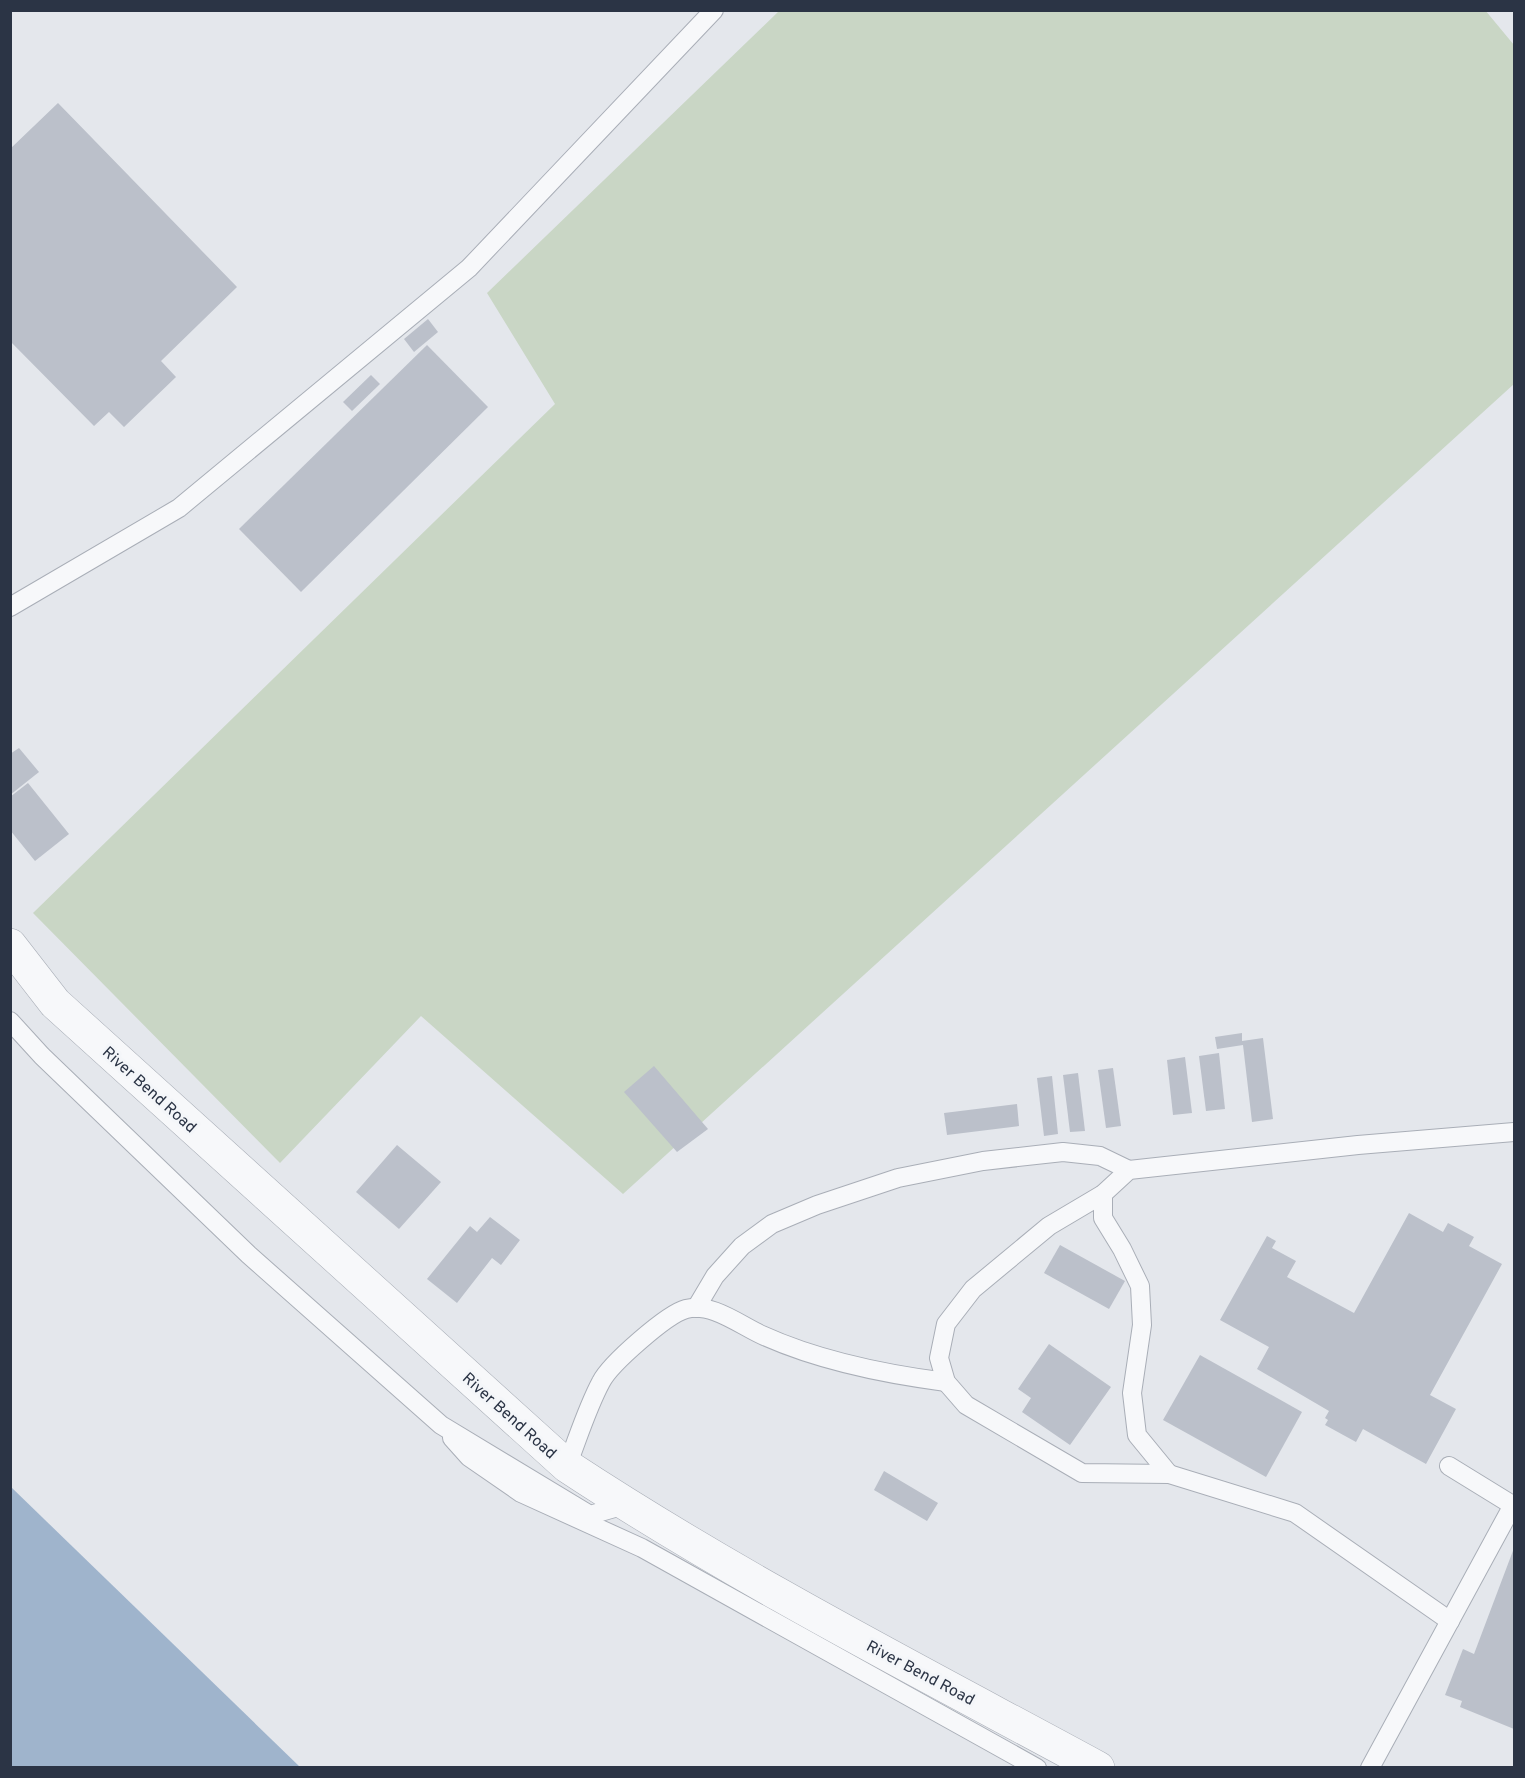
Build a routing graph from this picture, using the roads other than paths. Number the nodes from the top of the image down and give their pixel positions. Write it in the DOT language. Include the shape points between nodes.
graph roads {
  1 [pos="714,10"];
  2 [pos="10,607"];
  3 [pos="10,945"];
  4 [pos="10,1021"];
  5 [pos="1515,1132"];
  6 [pos="1129,1170"];
  7 [pos="1103,1194"];
  8 [pos="696,1308"];
  9 [pos="946,1382"];
  10 [pos="441,1425"];
  11 [pos="567,1466"];
  12 [pos="1449,1466"];
  13 [pos="1169,1474"];
  14 [pos="625,1505"];
  15 [pos="1514,1506"];
  16 [pos="1450,1621"];
  17 [pos="1036,1767"];
  18 [pos="1098,1767"];
  19 [pos="1370,1767"];
  1 -- 2 [label="lane" via="468,268 179,508"];
  3 -- 11 [label="street, River Bend Road" via="55,1003"];
  4 -- 10 [label="lane" via="249,1255"];
  5 -- 6 [label="lane"];
  6 -- 7 [label="lane"];
  6 -- 8 [label="lane" via="1100,1156 1063,1152 983,1161 898,1178 772,1224 742,1246 715,1276"];
  7 -- 9 [label="lane" via="1049,1227 973,1289 946,1324 939,1358"];
  7 -- 13 [label="lane" via="1103,1218 1140,1286 1143,1325 1132,1393 1137,1435"];
  8 -- 9 [label="lane" via="830,1359"];
  8 -- 11 [label="lane" via="685,1309 660,1322 601,1380"];
  9 -- 13 [label="lane" via="966,1405 1082,1473"];
  10 -- 14 [label="lane" via="590,1515"];
  10 -- 17 [label="lane" via="469,1457 521,1493 642,1548"];
  11 -- 14 [label="street, River Bend Road"];
  12 -- 15 [label="lane"];
  13 -- 16 [label="lane" via="1295,1513"];
  14 -- 18 [label="street, River Bend Road" via="830,1623"];
  15 -- 16 [label="lane"];
  16 -- 19 [label="lane"];
}
